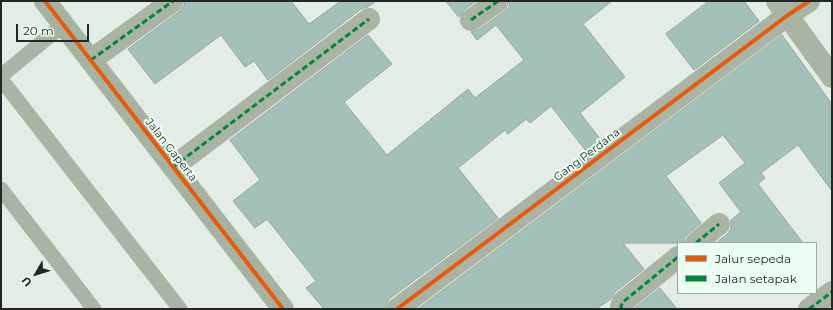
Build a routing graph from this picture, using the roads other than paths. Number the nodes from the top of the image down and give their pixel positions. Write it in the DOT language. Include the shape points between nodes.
graph roads {
  1 [pos="45,1"];
  2 [pos="173,1"];
  3 [pos="498,1"];
  4 [pos="809,1"];
  5 [pos="782,8"];
  6 [pos="369,19"];
  7 [pos="471,20"];
  8 [pos="63,25"];
  9 [pos="91,60"];
  10 [pos="1,76"];
  11 [pos="832,77"];
  12 [pos="1,79"];
  13 [pos="173,167"];
  14 [pos="1,189"];
  15 [pos="719,224"];
  16 [pos="697,242"];
  17 [pos="677,258"];
  18 [pos="832,292"];
  19 [pos="94,309"];
  20 [pos="180,309"];
  21 [pos="283,309"];
  22 [pos="396,309"];
  23 [pos="622,309"];
  24 [pos="809,309"];
  1 -- 8 [label="street, Jalan Gaperta"];
  2 -- 9 [label="street"];
  3 -- 7 [label="street"];
  4 -- 5 [label="street, Gang Perdana"];
  5 -- 11 [label="street"];
  5 -- 22 [label="street, Gang Perdana"];
  6 -- 13 [label="street"];
  8 -- 9 [label="street, Jalan Gaperta"];
  8 -- 10 [label="lane"];
  9 -- 13 [label="street, Jalan Gaperta"];
  12 -- 20 [label="lane"];
  13 -- 21 [label="street, Jalan Gaperta"];
  14 -- 19 [label="lane"];
  15 -- 16 [label="street"];
  17 -- 23 [label="street" via="623,302"];
  18 -- 24 [label="street"];
}
